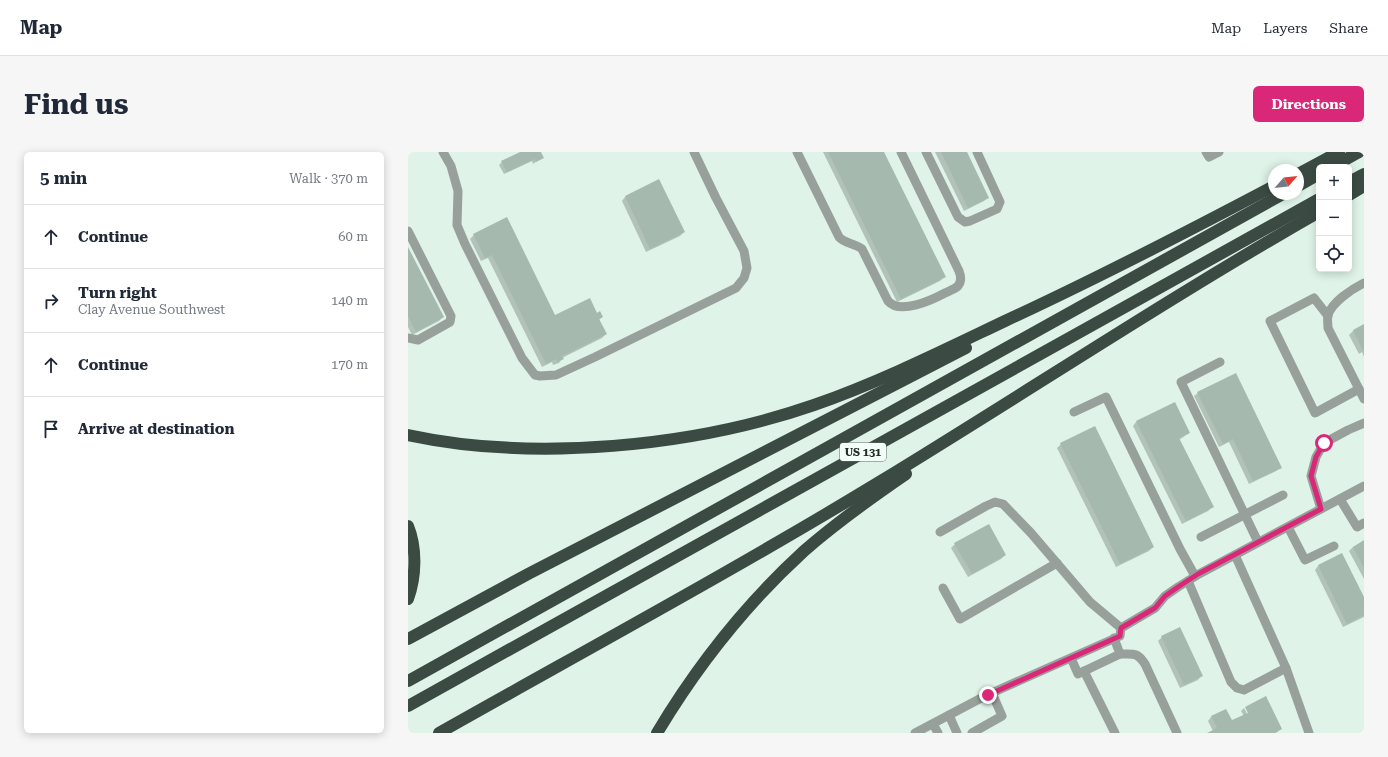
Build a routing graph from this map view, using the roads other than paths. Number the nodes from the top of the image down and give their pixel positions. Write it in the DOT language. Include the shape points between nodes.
graph roads {
  1 [pos="443,152"];
  2 [pos="694,152"];
  3 [pos="797,152"];
  4 [pos="901,152"];
  5 [pos="926,152"];
  6 [pos="977,152"];
  7 [pos="1206,152"];
  8 [pos="1219,152"];
  9 [pos="1339,152"];
  10 [pos="1359,152"];
  11 [pos="1337,164"];
  12 [pos="1304,171"];
  13 [pos="1364,174"];
  14 [pos="1316,176"];
  15 [pos="1352,180"];
  16 [pos="1304,183"];
  17 [pos="1364,186"];
  18 [pos="1268,189"];
  19 [pos="1352,193"];
  20 [pos="1272,200"];
  21 [pos="1317,200"];
  22 [pos="1316,214"];
  23 [pos="408,231"];
  24 [pos="1087,283"];
  25 [pos="1364,283"];
  26 [pos="1328,316"];
  27 [pos="408,338"];
  28 [pos="1220,362"];
  29 [pos="1358,389"];
  30 [pos="1364,399"];
  31 [pos="1002,407"];
  32 [pos="1074,412"];
  33 [pos="1364,423"];
  34 [pos="408,435"];
  35 [pos="1364,486"];
  36 [pos="1283,495"];
  37 [pos="1340,499"];
  38 [pos="1321,509"];
  39 [pos="1246,515"];
  40 [pos="1364,523"];
  41 [pos="408,526"];
  42 [pos="1288,526"];
  43 [pos="940,532"];
  44 [pos="1201,536"];
  45 [pos="1258,542"];
  46 [pos="1334,546"];
  47 [pos="1234,555"];
  48 [pos="1057,563"];
  49 [pos="1191,578"];
  50 [pos="943,588"];
  51 [pos="408,599"];
  52 [pos="1121,628"];
  53 [pos="1114,638"];
  54 [pos="408,639"];
  55 [pos="1120,654"];
  56 [pos="1071,658"];
  57 [pos="1286,668"];
  58 [pos="1084,671"];
  59 [pos="408,681"];
  60 [pos="992,693"];
  61 [pos="408,706"];
  62 [pos="949,715"];
  63 [pos="933,724"];
  64 [pos="439,733"];
  65 [pos="658,733"];
  66 [pos="916,733"];
  67 [pos="938,733"];
  68 [pos="957,733"];
  69 [pos="972,733"];
  70 [pos="1115,733"];
  71 [pos="1177,733"];
  72 [pos="1309,733"];
  1 -- 2 [label="street" via="451,166 458,191 457,225 465,244 522,358 535,375 540,376 556,375 595,357 736,288 744,278 747,268 744,252"];
  3 -- 4 [label="street" via="839,237 844,242 862,249 888,301 892,305 904,307 932,300 955,288 961,280 959,270"];
  5 -- 6 [label="street" via="958,217 965,222 997,209 1000,202"];
  7 -- 8 [label="street" via="1209,157"];
  9 -- 12 [label="highway"];
  10 -- 11 [label="highway"];
  13 -- 15 [label="highway"];
  14 -- 16 [label="highway"];
  17 -- 19 [label="highway"];
  18 -- 24 [label="highway"];
  20 -- 59 [label="highway, US 131"];
  21 -- 61 [label="highway, US 131"];
  22 -- 31 [label="highway" via="1188,289"];
  23 -- 27 [label="street" via="451,316 450,322 418,340"];
  24 -- 34 [label="highway" via="925,360 859,388 813,405 741,426 668,440 587,447 504,447 453,443"];
  24 -- 54 [label="highway" via="920,373"];
  25 -- 26 [label="street" via="1342,298"];
  26 -- 29 [label="street" via="1328,328"];
  26 -- 29 [label="street" via="1314,298 1270,321 1315,413"];
  28 -- 39 [label="street" via="1181,382"];
  29 -- 30 [label="street"];
  31 -- 64 [label="highway" via="809,524"];
  31 -- 65 [label="highway" via="869,500 804,551 724,635 680,695"];
  32 -- 49 [label="street" via="1106,398 1180,549"];
  33 -- 38 [label="street" via="1324,443 1316,457 1311,476"];
  35 -- 37 [label="street"];
  36 -- 39 [label="street"];
  37 -- 38 [label="street"];
  37 -- 40 [label="street" via="1357,527"];
  38 -- 42 [label="street"];
  39 -- 44 [label="street"];
  39 -- 45 [label="street"];
  41 -- 51 [label="highway" via="413,541 414,559 414,575"];
  42 -- 45 [label="street"];
  42 -- 46 [label="street" via="1305,560"];
  43 -- 48 [label="street" via="995,502 1003,504"];
  45 -- 47 [label="street"];
  47 -- 49 [label="street"];
  47 -- 57 [label="street"];
  48 -- 50 [label="street" via="960,619"];
  48 -- 52 [label="street" via="1090,602"];
  49 -- 52 [label="street" via="1165,596 1155,608"];
  49 -- 57 [label="street" via="1231,682 1237,688 1244,690"];
  52 -- 53 [label="street" via="1120,636"];
  53 -- 55 [label="street"];
  53 -- 56 [label="street"];
  55 -- 58 [label="street"];
  55 -- 71 [label="street" via="1140,656"];
  56 -- 58 [label="street" via="1078,674"];
  56 -- 60 [label="street"];
  57 -- 72 [label="street"];
  58 -- 70 [label="street"];
  60 -- 62 [label="street"];
  60 -- 69 [label="street" via="1002,716"];
  62 -- 63 [label="street"];
  62 -- 68 [label="street"];
  63 -- 66 [label="street"];
  63 -- 67 [label="street"];
}
